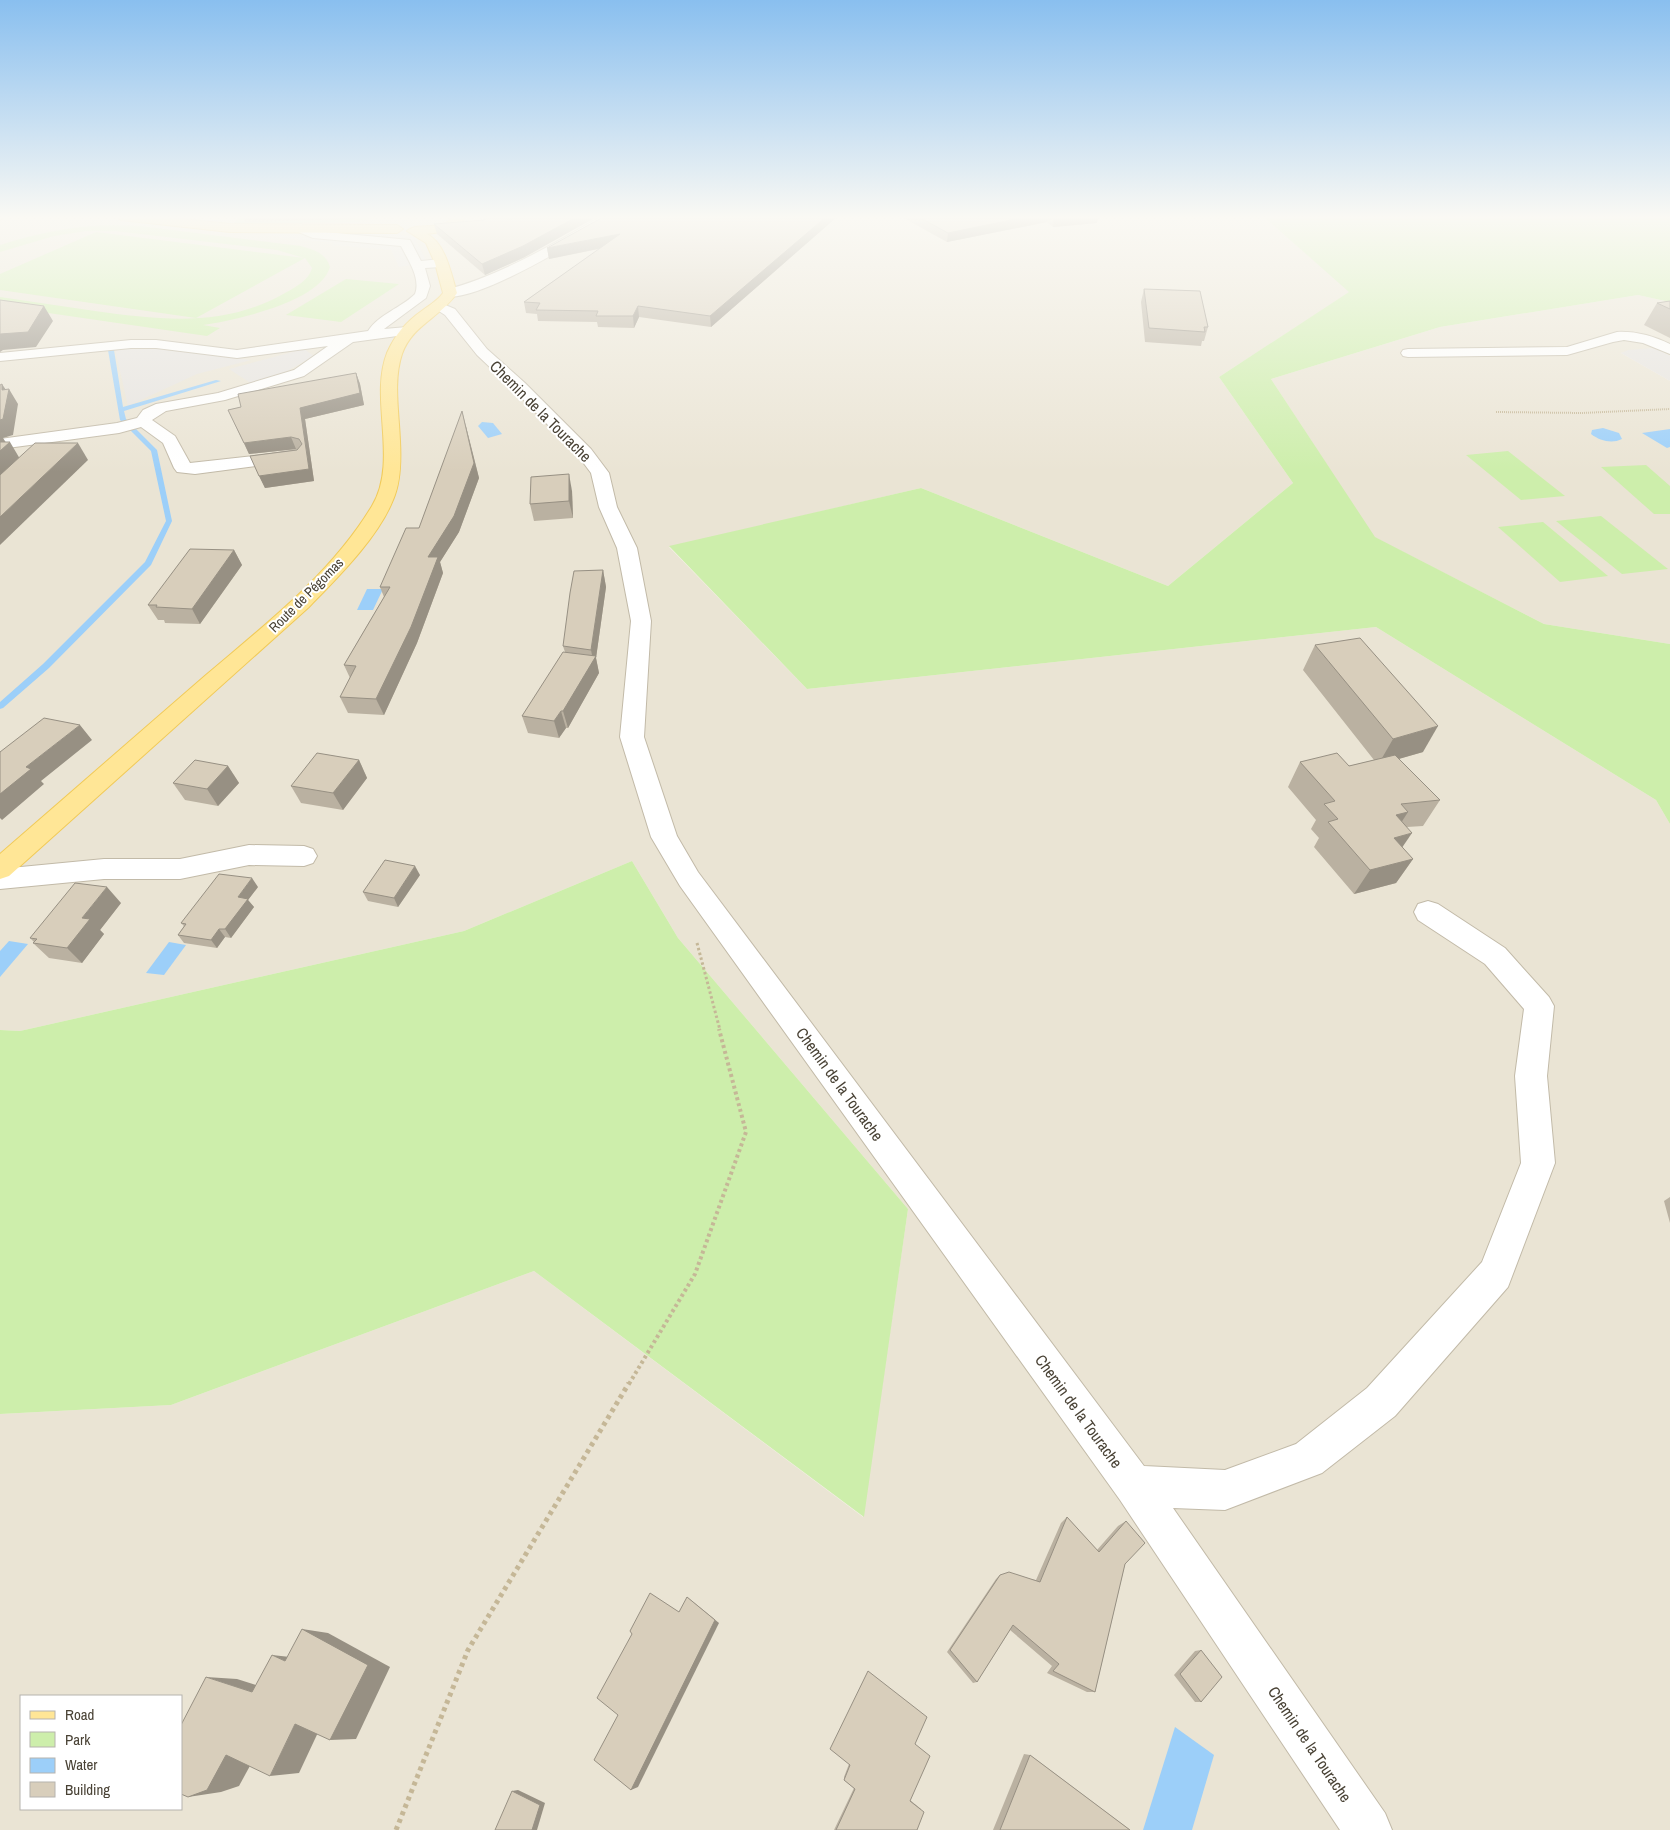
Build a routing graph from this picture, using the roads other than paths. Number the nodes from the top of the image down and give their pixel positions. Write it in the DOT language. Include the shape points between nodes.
graph roads {
  1 [pos="414,301"];
  2 [pos="441,301"];
  3 [pos="445,301"];
  4 [pos="407,331"];
  5 [pos="373,335"];
  6 [pos="349,338"];
  7 [pos="1670,350"];
  8 [pos="1408,352"];
  9 [pos="0,357"];
  10 [pos="140,422"];
  11 [pos="56,437"];
  12 [pos="0,444"];
  13 [pos="37,455"];
  14 [pos="296,456"];
  15 [pos="304,856"];
  16 [pos="0,869"];
  17 [pos="0,879"];
  18 [pos="1428,912"];
  19 [pos="1134,1486"];
  20 [pos="1368,1830"];
  1 -- 5 [label="street" via="378,327"];
  2 -- 4 [label="main road, Route de Pégomas"];
  3 -- 19 [label="street, Chemin de la Tourache" via="482,352 585,453 600,473 608,507 627,548 634,577 641,622 632,737 664,837 689,879"];
  4 -- 5 [label="street"];
  4 -- 16 [label="main road, Route de Pégomas" via="394,352 391,371 392,474 385,500 365,531 302,603"];
  5 -- 6 [label="street"];
  6 -- 9 [label="street" via="237,354 130,344"];
  6 -- 10 [label="street" via="299,373 219,397 162,407"];
  7 -- 8 [label="street" via="1655,342 1630,336 1610,338 1567,351"];
  10 -- 11 [label="street"];
  10 -- 14 [label="street" via="160,430 173,442 183,468"];
  11 -- 12 [label="street"];
  11 -- 13 [label="street"];
  15 -- 17 [label="street" via="249,856 180,869 104,869"];
  18 -- 19 [label="street" via="1496,956 1539,1006 1531,1076 1538,1163 1495,1274 1381,1402 1308,1459 1225,1490"];
  19 -- 20 [label="street, Chemin de la Tourache"];
}
